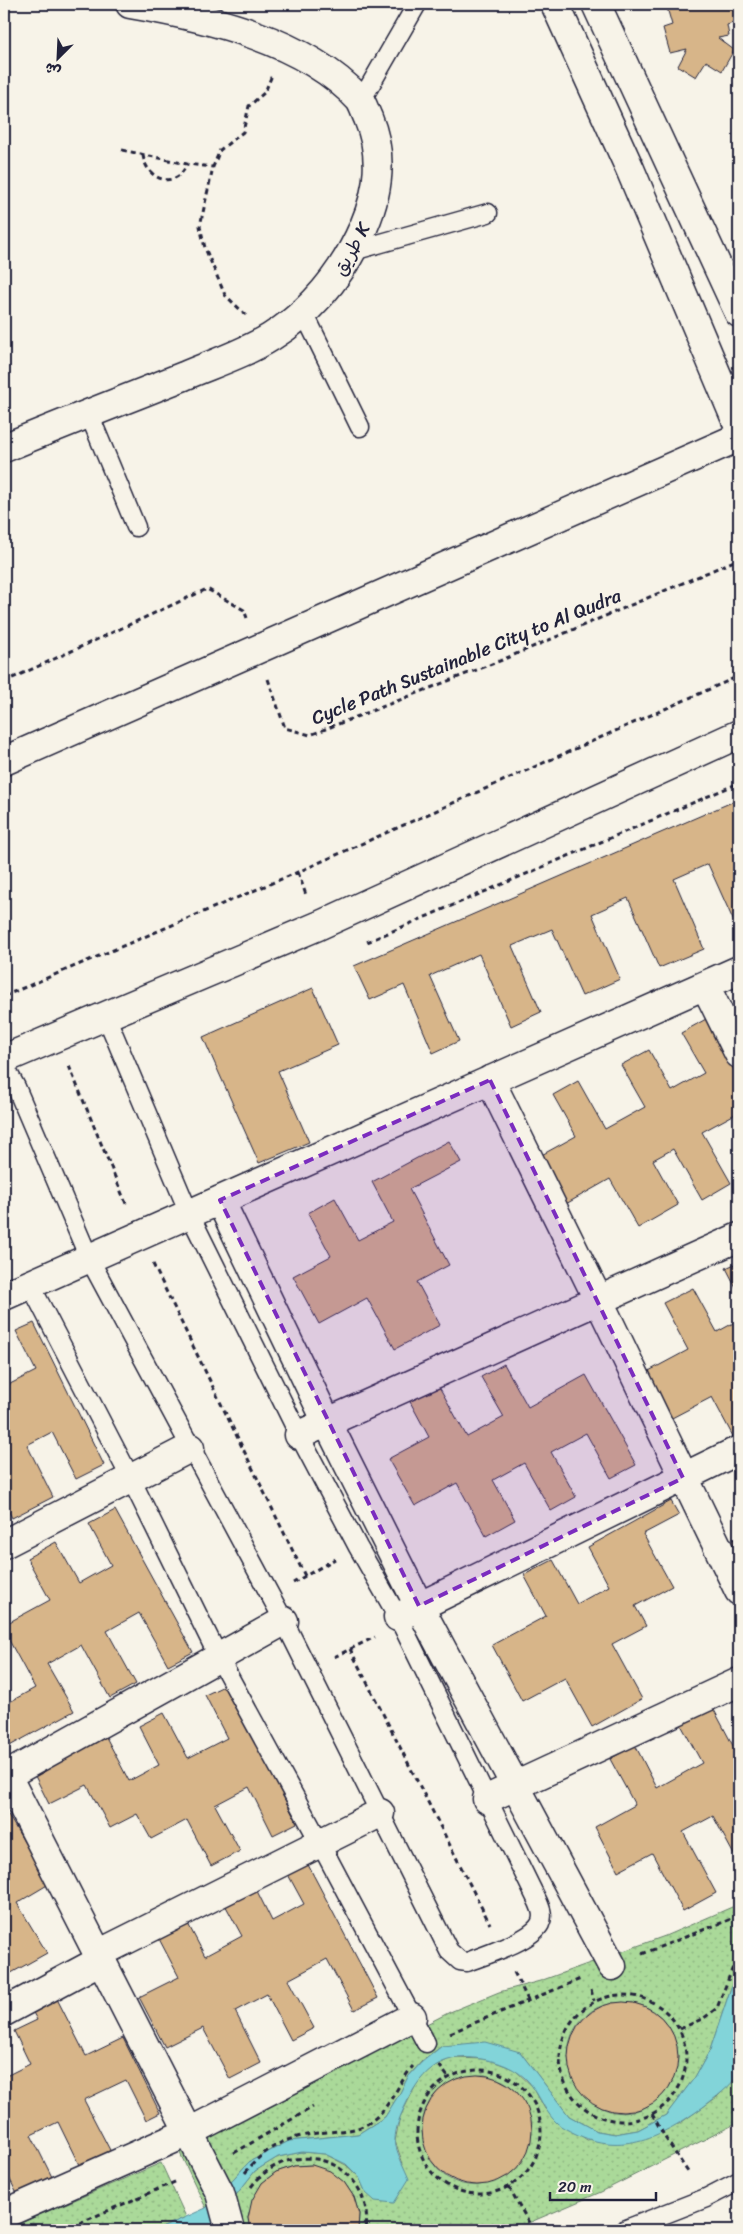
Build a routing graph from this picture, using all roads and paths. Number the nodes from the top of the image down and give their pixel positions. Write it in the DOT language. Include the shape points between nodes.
graph roads {
  1 [pos="130,4"];
  2 [pos="417,4"];
  3 [pos="554,4"];
  4 [pos="596,4"];
  5 [pos="166,7"];
  6 [pos="284,48"];
  7 [pos="361,101"];
  8 [pos="122,150"];
  9 [pos="143,155"];
  10 [pos="187,164"];
  11 [pos="213,167"];
  12 [pos="488,213"];
  13 [pos="354,251"];
  14 [pos="304,313"];
  15 [pos="739,313"];
  16 [pos="270,338"];
  17 [pos="90,414"];
  18 [pos="360,427"];
  19 [pos="739,427"];
  20 [pos="739,438"];
  21 [pos="4,445"];
  22 [pos="136,527"];
  23 [pos="739,559"];
  24 [pos="258,649"];
  25 [pos="739,676"];
  26 [pos="4,682"];
  27 [pos="739,734"];
  28 [pos="4,761"];
  29 [pos="739,970"];
  30 [pos="705,985"];
  31 [pos="4,996"];
  32 [pos="106,1016"];
  33 [pos="739,1054"];
  34 [pos="4,1059"];
  35 [pos="68,1064"];
  36 [pos="4,1065"];
  37 [pos="490,1080"];
  38 [pos="220,1200"];
  39 [pos="189,1214"];
  40 [pos="140,1236"];
  41 [pos="739,1237"];
  42 [pos="89,1258"];
  43 [pos="30,1284"];
  44 [pos="4,1296"];
  45 [pos="598,1299"];
  46 [pos="326,1422"];
  47 [pos="299,1435"];
  48 [pos="190,1448"];
  49 [pos="739,1450"];
  50 [pos="683,1478"];
  51 [pos="131,1479"];
  52 [pos="4,1544"];
  53 [pos="358,1546"];
  54 [pos="305,1576"];
  55 [pos="739,1591"];
  56 [pos="270,1596"];
  57 [pos="406,1616"];
  58 [pos="284,1622"];
  59 [pos="350,1649"];
  60 [pos="219,1658"];
  61 [pos="308,1670"];
  62 [pos="739,1682"];
  63 [pos="5,1775"];
  64 [pos="516,1786"];
  65 [pos="487,1799"];
  66 [pos="380,1813"];
  67 [pos="320,1843"];
  68 [pos="739,1916"];
  69 [pos="502,1948"];
  70 [pos="100,1957"];
  71 [pos="739,1958"];
  72 [pos="612,1966"];
  73 [pos="528,2000"];
  74 [pos="4,2012"];
  75 [pos="412,2017"];
  76 [pos="680,2029"];
  77 [pos="426,2043"];
  78 [pos="418,2060"];
  79 [pos="443,2071"];
  80 [pos="448,2077"];
  81 [pos="317,2105"];
  82 [pos="653,2116"];
  83 [pos="189,2132"];
  84 [pos="208,2168"];
  85 [pos="739,2181"];
  86 [pos="509,2187"];
  87 [pos="248,2190"];
  88 [pos="220,2193"];
  89 [pos="706,2198"];
  90 [pos="4,2214"];
  91 [pos="63,2230"];
  92 [pos="230,2230"];
  93 [pos="366,2230"];
  94 [pos="533,2230"];
  95 [pos="624,2230"];
  1 -- 5 [label="street, طريق K"];
  2 -- 7 [label="lane"];
  3 -- 19 [label="street" via="630,169"];
  4 -- 15 [label="street"];
  5 -- 6 [label="street, طريق K"];
  6 -- 7 [label="street, طريق K" via="326,70"];
  6 -- 11 [label="path" via="265,92 249,106 243,132 220,150"];
  7 -- 13 [label="street, طريق K" via="376,137 378,176 369,214"];
  8 -- 9 [label="path"];
  9 -- 10 [label="path"];
  9 -- 10 [label="path" via="151,173 164,180 178,178"];
  10 -- 11 [label="path"];
  11 -- 16 [label="path" via="200,226 205,248 225,295"];
  12 -- 13 [label="lane"];
  13 -- 14 [label="street, طريق K" via="332,284"];
  14 -- 16 [label="street, طريق K"];
  14 -- 18 [label="lane"];
  16 -- 17 [label="street, طريق K"];
  17 -- 21 [label="street, طريق K"];
  17 -- 22 [label="lane"];
  20 -- 24 [label="street"];
  23 -- 24 [label="path, Cycle Path Sustainable City to Al Qudra" via="502,660 310,735 285,728"];
  24 -- 26 [label="path, Cycle Path Sustainable City to Al Qudra" via="244,610 207,590"];
  24 -- 28 [label="street"];
  25 -- 31 [label="path" via="298,872"];
  27 -- 32 [label="street" via="327,922"];
  29 -- 30 [label="street"];
  30 -- 33 [label="street"];
  30 -- 37 [label="street"];
  32 -- 34 [label="street"];
  32 -- 39 [label="lane"];
  35 -- 40 [label="path"];
  36 -- 42 [label="lane"];
  37 -- 38 [label="street"];
  37 -- 45 [label="street"];
  38 -- 39 [label="street"];
  38 -- 46 [label="street"];
  39 -- 40 [label="street"];
  39 -- 47 [label="lane"];
  40 -- 42 [label="street"];
  40 -- 54 [label="path"];
  41 -- 45 [label="street"];
  42 -- 43 [label="street"];
  42 -- 48 [label="lane"];
  43 -- 44 [label="street"];
  43 -- 51 [label="lane"];
  45 -- 46 [label="street"];
  45 -- 50 [label="street"];
  46 -- 47 [label="street"];
  46 -- 57 [label="street"];
  47 -- 53 [label="lane"];
  48 -- 51 [label="street"];
  48 -- 56 [label="lane"];
  49 -- 50 [label="street"];
  50 -- 55 [label="street"];
  50 -- 57 [label="street"];
  51 -- 52 [label="street"];
  51 -- 60 [label="lane"];
  53 -- 54 [label="path"];
  53 -- 57 [label="lane"];
  54 -- 56 [label="path"];
  56 -- 58 [label="lane"];
  57 -- 59 [label="path"];
  57 -- 64 [label="street"];
  57 -- 65 [label="lane"];
  58 -- 60 [label="street"];
  58 -- 61 [label="lane"];
  59 -- 61 [label="path"];
  59 -- 69 [label="path"];
  60 -- 63 [label="street"];
  60 -- 67 [label="lane"];
  61 -- 66 [label="lane"];
  62 -- 64 [label="street"];
  63 -- 70 [label="street"];
  64 -- 65 [label="street"];
  64 -- 72 [label="street"];
  65 -- 69 [label="lane" via="542,1913 540,1924 533,1933"];
  66 -- 67 [label="street"];
  66 -- 69 [label="lane" via="453,1957 467,1962"];
  67 -- 70 [label="street"];
  67 -- 75 [label="lane"];
  68 -- 72 [label="path"];
  69 -- 73 [label="path"];
  70 -- 74 [label="street"];
  70 -- 83 [label="street"];
  71 -- 76 [label="path" via="717,2008"];
  72 -- 73 [label="path"];
  73 -- 77 [label="path"];
  75 -- 77 [label="lane"];
  75 -- 83 [label="street"];
  76 -- 82 [label="path" via="686,2045 684,2079 670,2101"];
  76 -- 82 [label="path" via="668,2012 652,2001 633,1995 613,1995 594,2001 566,2028 560,2066 566,2085 577,2101 592,2113 611,2120 630,2121"];
  78 -- 88 [label="path" via="380,2113 366,2124 349,2130 299,2135 279,2144 260,2156 237,2182"];
  79 -- 80 [label="path"];
  80 -- 86 [label="path" via="432,2090 422,2106 417,2125 418,2144 424,2162 437,2178 471,2194 491,2193"];
  80 -- 86 [label="path" via="482,2069 500,2072 516,2081 538,2109 542,2126 534,2162 524,2176"];
  81 -- 84 [label="path"];
  82 -- 89 [label="path"];
  83 -- 84 [label="street"];
  83 -- 90 [label="street"];
  84 -- 88 [label="street"];
  84 -- 91 [label="path"];
  85 -- 89 [label="lane"];
  86 -- 94 [label="path"];
  87 -- 93 [label="path" via="261,2174 278,2163 297,2158 318,2158 336,2166 352,2179 363,2196 368,2217"];
  88 -- 92 [label="street"];
  89 -- 95 [label="lane"];
}
